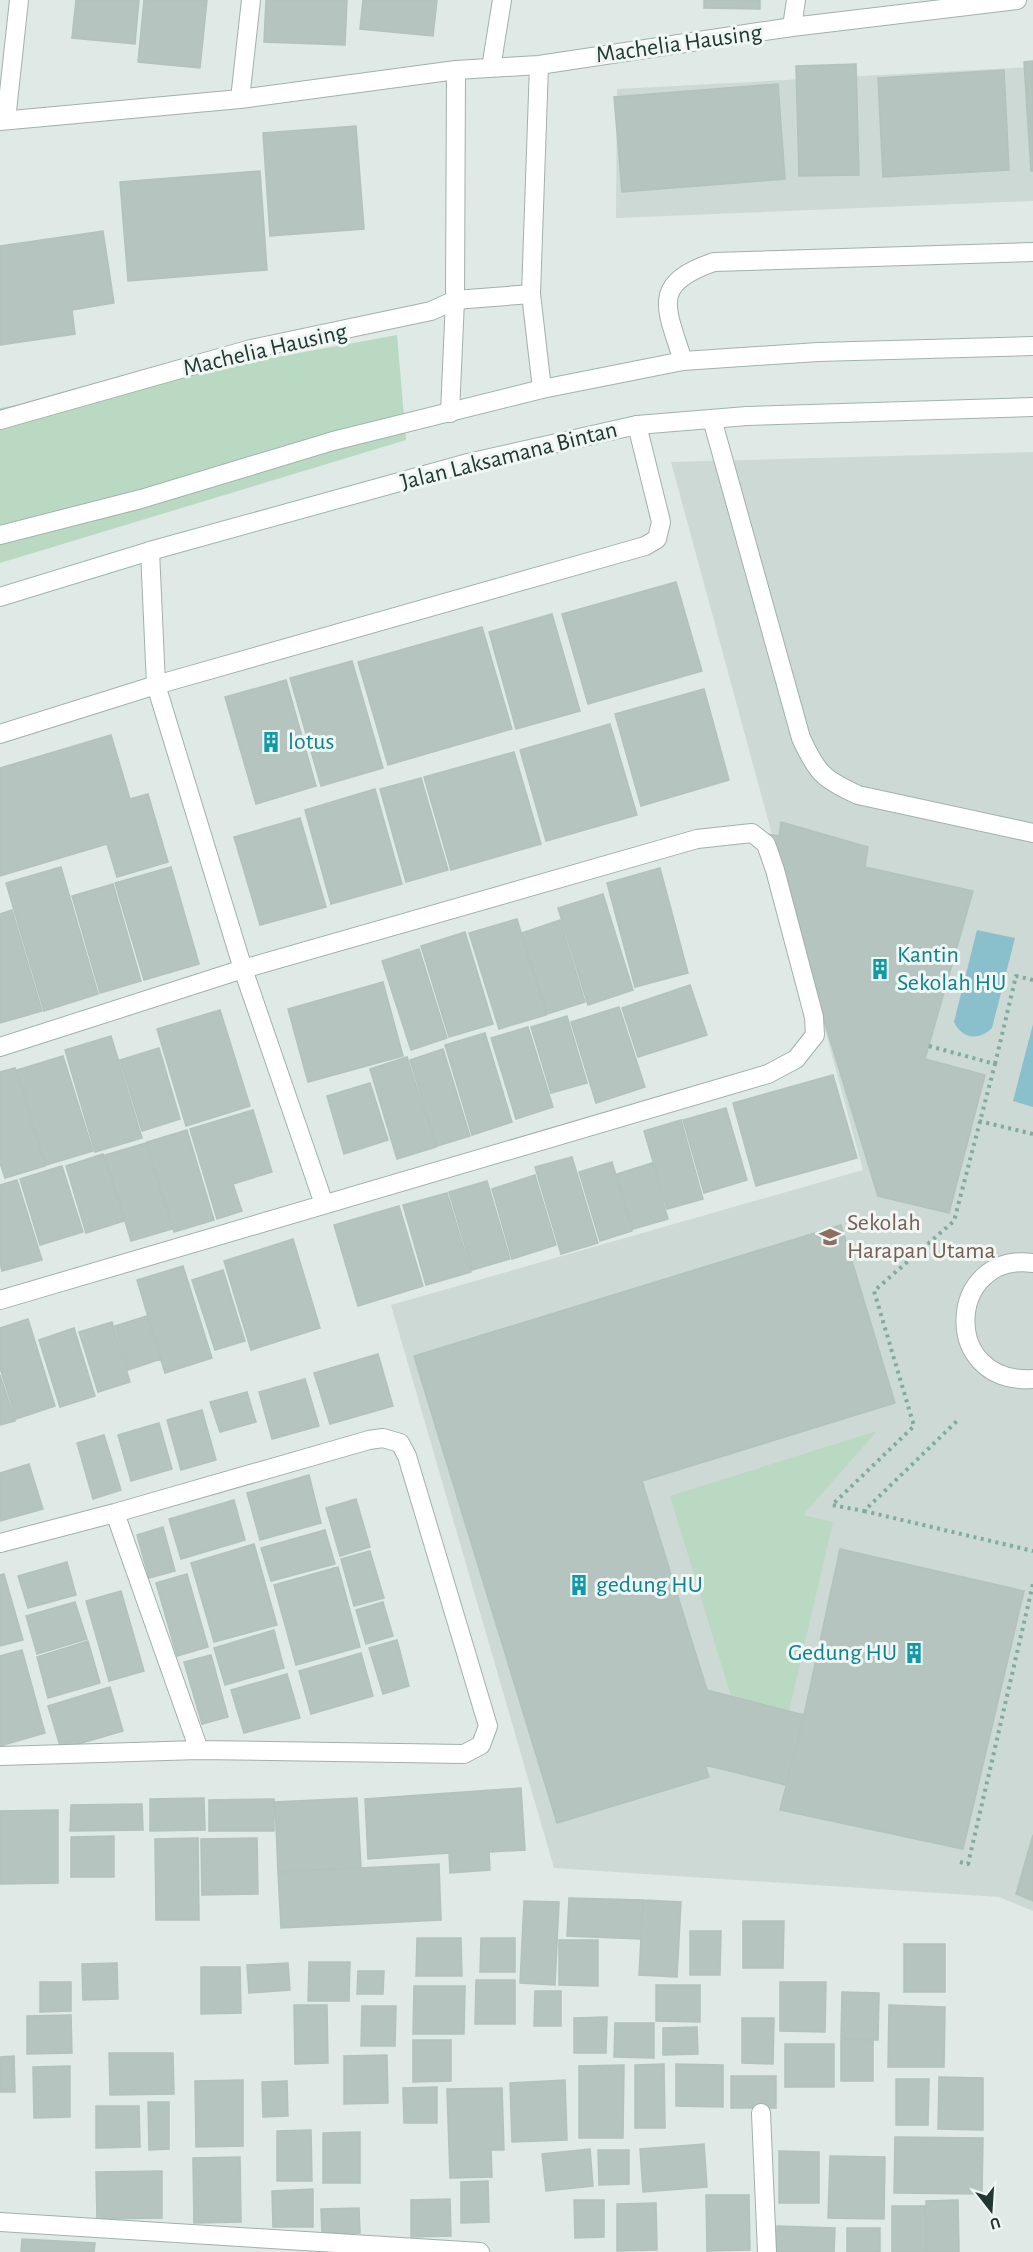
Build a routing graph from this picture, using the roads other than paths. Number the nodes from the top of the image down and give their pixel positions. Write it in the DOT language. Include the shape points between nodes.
graph roads {
  1 [pos="19,0"];
  2 [pos="251,0"];
  3 [pos="502,0"];
  4 [pos="796,0"];
  5 [pos="1017,0"];
  6 [pos="792,27"];
  7 [pos="538,64"];
  8 [pos="491,68"];
  9 [pos="456,70"];
  10 [pos="240,99"];
  11 [pos="3,120"];
  12 [pos="1033,252"];
  13 [pos="531,294"];
  14 [pos="455,300"];
  15 [pos="1033,346"];
  16 [pos="683,361"];
  17 [pos="543,389"];
  18 [pos="1033,407"];
  19 [pos="450,413"];
  20 [pos="712,418"];
  21 [pos="0,420"];
  22 [pos="637,425"];
  23 [pos="0,535"];
  24 [pos="150,551"];
  25 [pos="0,597"];
  26 [pos="156,685"];
  27 [pos="0,734"];
  28 [pos="1033,833"];
  29 [pos="243,969"];
  30 [pos="0,1047"];
  31 [pos="324,1204"];
  32 [pos="1033,1263"];
  33 [pos="0,1300"];
  34 [pos="1028,1380"];
  35 [pos="115,1513"];
  36 [pos="0,1543"];
  37 [pos="199,1750"];
  38 [pos="0,1756"];
  39 [pos="761,2113"];
  40 [pos="0,2222"];
  41 [pos="480,2252"];
  42 [pos="767,2252"];
  1 -- 11 [label="street, Machelia Hausing"];
  2 -- 10 [label="street"];
  3 -- 8 [label="street"];
  4 -- 6 [label="street, Machelia Hausing"];
  5 -- 6 [label="street"];
  6 -- 7 [label="street, Machelia Hausing"];
  7 -- 8 [label="street, Machelia Hausing"];
  7 -- 13 [label="street"];
  8 -- 9 [label="street, Machelia Hausing"];
  9 -- 10 [label="street, Machelia Hausing"];
  9 -- 14 [label="street"];
  10 -- 11 [label="street, Machelia Hausing"];
  12 -- 16 [label="street" via="714,262 674,282 667,299"];
  13 -- 14 [label="street, Machelia Hausing"];
  13 -- 17 [label="street"];
  14 -- 19 [label="street"];
  14 -- 21 [label="street, Machelia Hausing" via="431,311 251,350"];
  15 -- 16 [label="street" via="818,352"];
  16 -- 17 [label="street"];
  17 -- 19 [label="street"];
  18 -- 20 [label="street, Jalan Laksamana Bintan"];
  19 -- 23 [label="street" via="333,441 141,499"];
  20 -- 22 [label="street, Jalan Laksamana Bintan"];
  20 -- 28 [label="street" via="801,738 815,768 832,783 858,795"];
  22 -- 24 [label="street, Jalan Laksamana Bintan" via="468,463"];
  22 -- 26 [label="street" via="661,522 657,539 645,546"];
  24 -- 25 [label="street, Jalan Laksamana Bintan"];
  24 -- 26 [label="street"];
  26 -- 27 [label="street"];
  26 -- 29 [label="street"];
  29 -- 30 [label="street"];
  29 -- 31 [label="street"];
  29 -- 31 [label="street" via="697,839 752,833 766,844 775,870 814,1017 815,1035 796,1059 768,1074"];
  31 -- 33 [label="street"];
  32 -- 34 [label="street" via="1020,1261 1001,1266 984,1276 965,1311 965,1330 982,1364 999,1375"];
  35 -- 36 [label="street"];
  35 -- 37 [label="street"];
  35 -- 37 [label="street" via="369,1440 383,1438 400,1443 407,1456 486,1716 488,1726 481,1745 464,1754"];
  37 -- 38 [label="street"];
  39 -- 42 [label="street"];
  40 -- 41 [label="street"];
}
